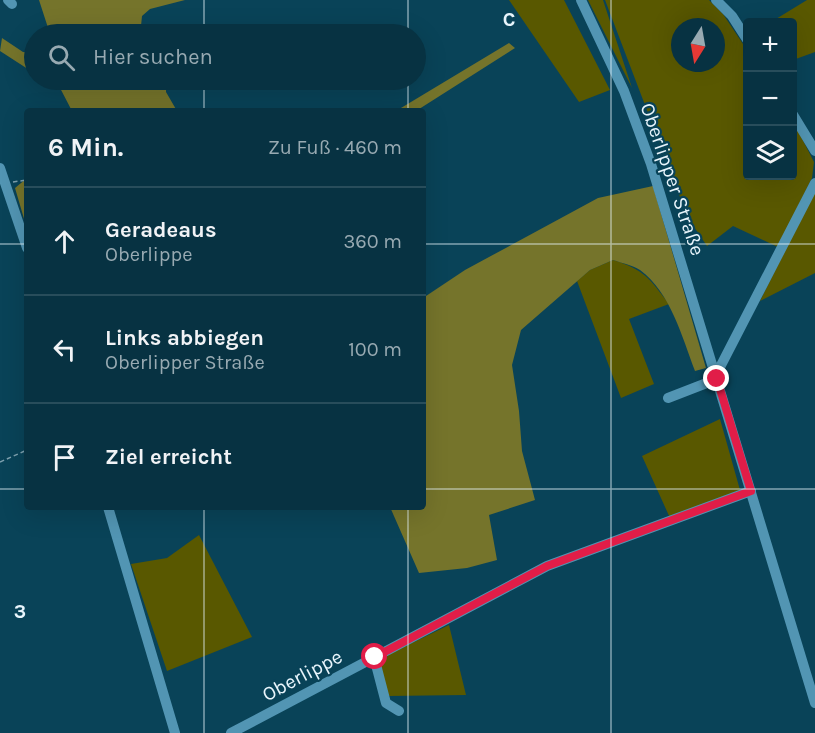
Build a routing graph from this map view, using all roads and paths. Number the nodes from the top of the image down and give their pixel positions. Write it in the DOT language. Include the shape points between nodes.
graph roads {
  1 [pos="581,0"];
  2 [pos="716,0"];
  3 [pos="743,34"];
  4 [pos="797,121"];
  5 [pos="815,151"];
  6 [pos="0,168"];
  7 [pos="24,180"];
  8 [pos="6,183"];
  9 [pos="815,183"];
  10 [pos="24,239"];
  11 [pos="717,377"];
  12 [pos="668,398"];
  13 [pos="24,451"];
  14 [pos="0,462"];
  15 [pos="751,491"];
  16 [pos="109,510"];
  17 [pos="375,657"];
  18 [pos="815,703"];
  19 [pos="399,711"];
  20 [pos="175,733"];
  21 [pos="231,733"];
  1 -- 11 [label="street, Oberlipper Straße" via="624,91 651,164"];
  2 -- 3 [label="street"];
  4 -- 5 [label="street"];
  6 -- 8 [label="street"];
  7 -- 8 [label="path"];
  8 -- 10 [label="street"];
  9 -- 11 [label="street"];
  11 -- 12 [label="street"];
  11 -- 15 [label="street, Oberlipper Straße"];
  13 -- 14 [label="path"];
  15 -- 17 [label="street, Oberlippe" via="547,566"];
  15 -- 18 [label="street, Oberlipper Straße"];
  16 -- 20 [label="street"];
  17 -- 19 [label="street" via="386,703"];
  17 -- 21 [label="street, Oberlippe"];
}
